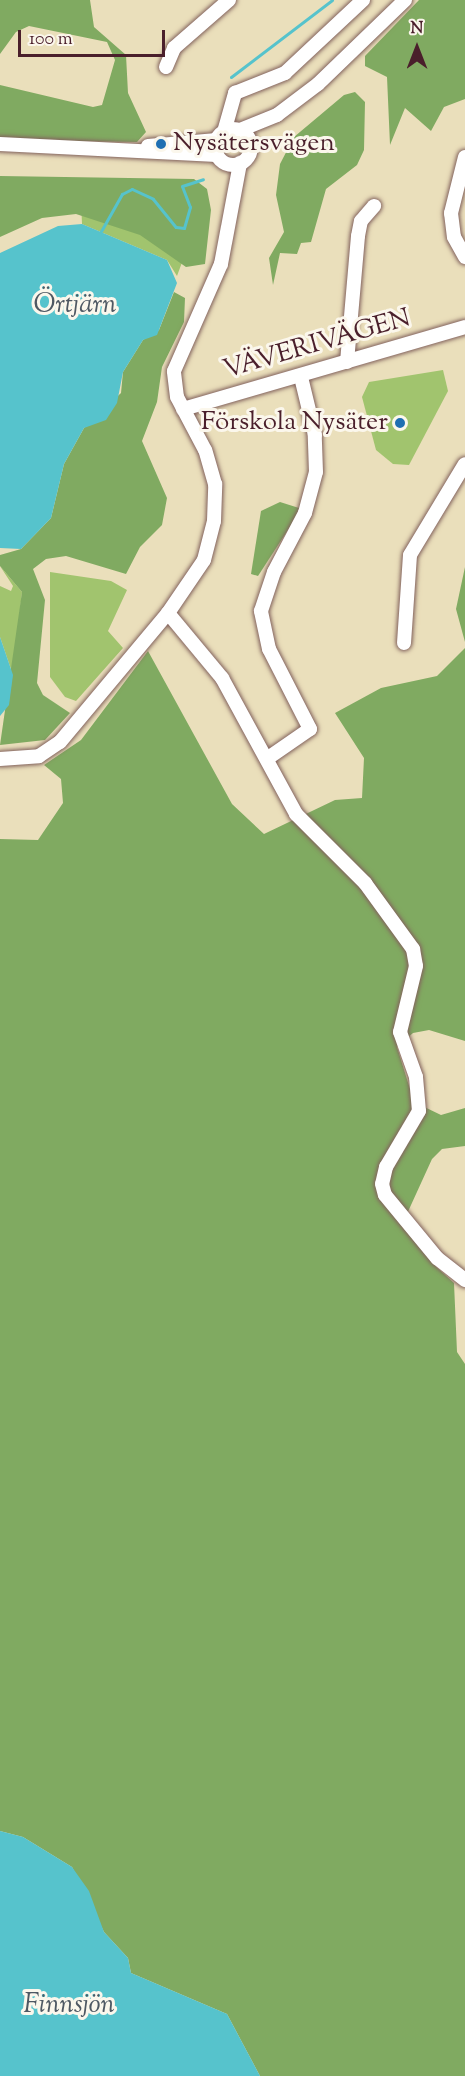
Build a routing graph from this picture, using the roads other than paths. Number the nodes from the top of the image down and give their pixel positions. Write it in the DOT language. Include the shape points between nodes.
graph roads {
  1 [pos="229,0"];
  2 [pos="363,0"];
  3 [pos="405,0"];
  4 [pos="166,67"];
  5 [pos="277,115"];
  6 [pos="229,133"];
  7 [pos="0,144"];
  8 [pos="251,145"];
  9 [pos="131,150"];
  10 [pos="465,157"];
  11 [pos="228,160"];
  12 [pos="374,206"];
  13 [pos="465,257"];
  14 [pos="465,327"];
  15 [pos="347,362"];
  16 [pos="300,377"];
  17 [pos="183,409"];
  18 [pos="465,464"];
  19 [pos="168,613"];
  20 [pos="404,643"];
  21 [pos="268,758"];
  22 [pos="0,759"];
  23 [pos="465,1280"];
  1 -- 4 [label="street" via="174,48"];
  2 -- 6 [label="street" via="285,74 235,93 227,111"];
  3 -- 5 [label="street"];
  5 -- 6 [label="street"];
  5 -- 8 [label="street"];
  6 -- 8 [label="street"];
  6 -- 9 [label="street"];
  6 -- 11 [label="street"];
  7 -- 9 [label="street"];
  8 -- 11 [label="street"];
  9 -- 11 [label="street"];
  10 -- 13 [label="street" via="454,186 451,220"];
  11 -- 17 [label="street" via="234,186 221,264 174,371"];
  12 -- 15 [label="street" via="361,221 358,236"];
  14 -- 15 [label="street, VÄVERIVÄGEN"];
  15 -- 16 [label="street, VÄVERIVÄGEN"];
  16 -- 17 [label="street, VÄVERIVÄGEN"];
  16 -- 21 [label="street" via="315,435 314,484 261,611 269,649 310,729"];
  17 -- 19 [label="street" via="212,469 214,521 204,560"];
  18 -- 20 [label="street" via="410,555"];
  19 -- 21 [label="street" via="210,658"];
  19 -- 22 [label="street" via="50,750"];
  21 -- 23 [label="street" via="296,814 365,883 413,949 416,966 400,1032 416,1077 419,1111 386,1167 382,1184 391,1203 437,1258"];
}
